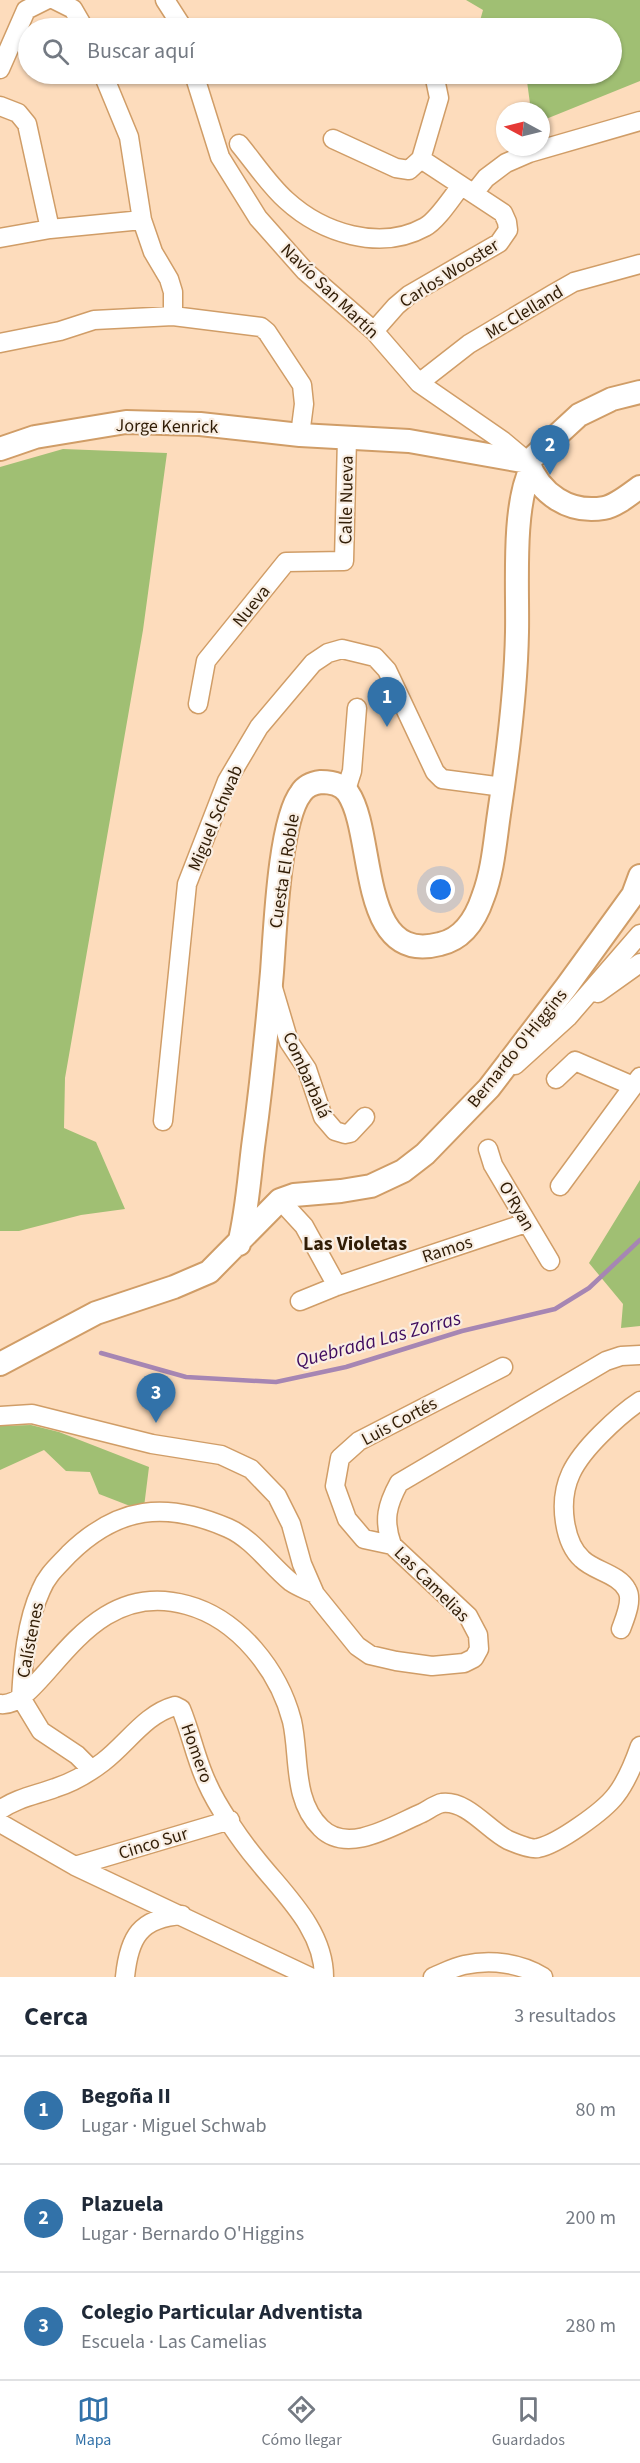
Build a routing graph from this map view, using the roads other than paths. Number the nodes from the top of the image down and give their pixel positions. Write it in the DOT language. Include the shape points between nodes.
graph roads {
  1 [pos="46,0"];
  2 [pos="55,0"];
  3 [pos="165,0"];
  4 [pos="22,18"];
  5 [pos="78,18"];
  6 [pos="177,18"];
  7 [pos="18,28"];
  8 [pos="0,69"];
  9 [pos="108,84"];
  10 [pos="197,84"];
  11 [pos="436,84"];
  12 [pos="0,106"];
  13 [pos="640,121"];
  14 [pos="333,138"];
  15 [pos="239,144"];
  16 [pos="421,159"];
  17 [pos="468,190"];
  18 [pos="142,220"];
  19 [pos="50,229"];
  20 [pos="0,238"];
  21 [pos="640,264"];
  22 [pos="173,316"];
  23 [pos="374,331"];
  24 [pos="0,343"];
  25 [pos="419,383"];
  26 [pos="640,392"];
  27 [pos="300,435"];
  28 [pos="347,438"];
  29 [pos="0,449"];
  30 [pos="529,466"];
  31 [pos="640,487"];
  32 [pos="556,501"];
  33 [pos="519,527"];
  34 [pos="344,561"];
  35 [pos="198,704"];
  36 [pos="357,708"];
  37 [pos="503,787"];
  38 [pos="346,790"];
  39 [pos="640,876"];
  40 [pos="640,934"];
  41 [pos="640,963"];
  42 [pos="271,981"];
  43 [pos="568,1017"];
  44 [pos="556,1079"];
  45 [pos="637,1082"];
  46 [pos="489,1088"];
  47 [pos="365,1117"];
  48 [pos="163,1121"];
  49 [pos="488,1149"];
  50 [pos="560,1186"];
  51 [pos="280,1200"];
  52 [pos="526,1223"];
  53 [pos="239,1244"];
  54 [pos="550,1261"];
  55 [pos="337,1286"];
  56 [pos="300,1301"];
  57 [pos="640,1355"];
  58 [pos="0,1364"];
  59 [pos="503,1367"];
  60 [pos="640,1401"];
  61 [pos="0,1416"];
  62 [pos="392,1545"];
  63 [pos="315,1594"];
  64 [pos="621,1629"];
  65 [pos="21,1698"];
  66 [pos="0,1704"];
  67 [pos="640,1746"];
  68 [pos="91,1769"];
  69 [pos="0,1810"];
  70 [pos="230,1820"];
  71 [pos="0,1823"];
  72 [pos="75,1866"];
  73 [pos="182,1915"];
  74 [pos="125,1977"];
  75 [pos="310,1977"];
  76 [pos="324,1977"];
  77 [pos="433,1977"];
  78 [pos="543,1977"];
  1 -- 4 [label="street" via="26,10"];
  2 -- 5 [label="street" via="73,9"];
  3 -- 6 [label="street"];
  7 -- 8 [label="street"];
  9 -- 18 [label="street" via="129,137"];
  10 -- 23 [label="street, Navío San Martín" via="220,157 258,218 305,271"];
  11 -- 16 [label="street" via="439,98"];
  12 -- 19 [label="street" via="18,113 27,124"];
  13 -- 17 [label="street" via="529,153 506,163"];
  14 -- 16 [label="street" via="396,168 410,170"];
  15 -- 17 [label="street" via="286,200 327,228 379,240 427,227"];
  16 -- 17 [label="street"];
  17 -- 23 [label="street, Carlos Wooster" via="502,213 507,222 505,237 409,295"];
  18 -- 19 [label="street"];
  18 -- 22 [label="street" via="153,252 170,279"];
  19 -- 20 [label="street"];
  21 -- 25 [label="street, Mc Clelland" via="574,282 469,344"];
  22 -- 24 [label="street" via="94,320"];
  22 -- 27 [label="street" via="252,326 267,332 302,385"];
  23 -- 25 [label="street, Navío San Martín"];
  25 -- 30 [label="street, Navío San Martín" via="503,441"];
  26 -- 30 [label="main road" via="612,399 579,415"];
  27 -- 28 [label="main road, Jorge Kenrick"];
  27 -- 29 [label="main road, Jorge Kenrick" via="200,424 126,422 35,437"];
  28 -- 30 [label="main road, Jorge Kenrick" via="409,441"];
  28 -- 34 [label="street, Calle Nueva"];
  30 -- 32 [label="main road"];
  30 -- 33 [label="main road"];
  31 -- 32 [label="main road" via="606,508 581,509"];
  32 -- 33 [label="main road"];
  33 -- 37 [label="main road" via="517,637"];
  34 -- 35 [label="street, Nueva" via="285,562 206,661"];
  36 -- 38 [label="street"];
  37 -- 38 [label="main road" via="483,899 459,937 430,947 405,943 385,923 377,905 355,807"];
  37 -- 48 [label="street, Miguel Schwab" via="442,778 435,772 387,670 375,657 342,649 313,663 259,727 227,781 187,884"];
  38 -- 42 [label="main road, Cuesta El Roble" via="332,782 312,783 301,791 292,809"];
  39 -- 46 [label="main road, Bernardo O'Higgins" via="633,895"];
  40 -- 43 [label="street"];
  41 -- 43 [label="street"];
  42 -- 47 [label="street, Combarbalá" via="289,1042 307,1069 323,1117 334,1131 345,1134"];
  42 -- 53 [label="main road, Cuesta El Roble" via="245,1221"];
  43 -- 46 [label="street"];
  44 -- 45 [label="street" via="576,1061"];
  45 -- 50 [label="street"];
  46 -- 51 [label="main road, Bernardo O'Higgins" via="425,1154 402,1171 371,1186"];
  49 -- 52 [label="street, O'Ryan"];
  51 -- 53 [label="main road"];
  51 -- 55 [label="street" via="304,1226"];
  52 -- 54 [label="street, O'Ryan"];
  52 -- 55 [label="street, Ramos"];
  53 -- 58 [label="main road" via="209,1272 77,1322"];
  55 -- 56 [label="street, Ramos"];
  57 -- 62 [label="street, Las Camelias" via="606,1361 399,1483 388,1502 386,1515"];
  59 -- 62 [label="street, Luis Cortés" via="359,1441 340,1458 335,1486 347,1519 364,1539"];
  60 -- 64 [label="street" via="580,1455 571,1470 563,1512 574,1550 629,1592"];
  61 -- 63 [label="street, Las Camelias" via="32,1414 152,1444 220,1455 251,1469 277,1496"];
  62 -- 63 [label="street, Las Camelias" via="468,1616 478,1635 479,1649 474,1658 464,1663 432,1666 370,1655 357,1646"];
  63 -- 65 [label="street, Calístenes" via="292,1583 231,1529 201,1518 164,1512 137,1512 122,1517 78,1546 48,1575 34,1610"];
  65 -- 66 [label="street"];
  65 -- 67 [label="street" via="100,1617 129,1604 156,1600 188,1605 224,1623 254,1647 278,1682 292,1722 296,1766 312,1819 334,1836 358,1839 442,1803 462,1807 509,1840 538,1848 562,1838 616,1796"];
  65 -- 68 [label="street" via="41,1731"];
  68 -- 69 [label="street"];
  68 -- 70 [label="street, Homero" via="166,1708 175,1706 182,1709 207,1784"];
  70 -- 72 [label="street, Cinco Sur"];
  70 -- 76 [label="street, Homero" via="315,1935 324,1961"];
  71 -- 72 [label="street"];
  72 -- 73 [label="street"];
  73 -- 74 [label="street" via="150,1921 128,1952"];
  73 -- 75 [label="street"];
  77 -- 78 [label="street" via="463,1965 490,1962 515,1965"];
}
